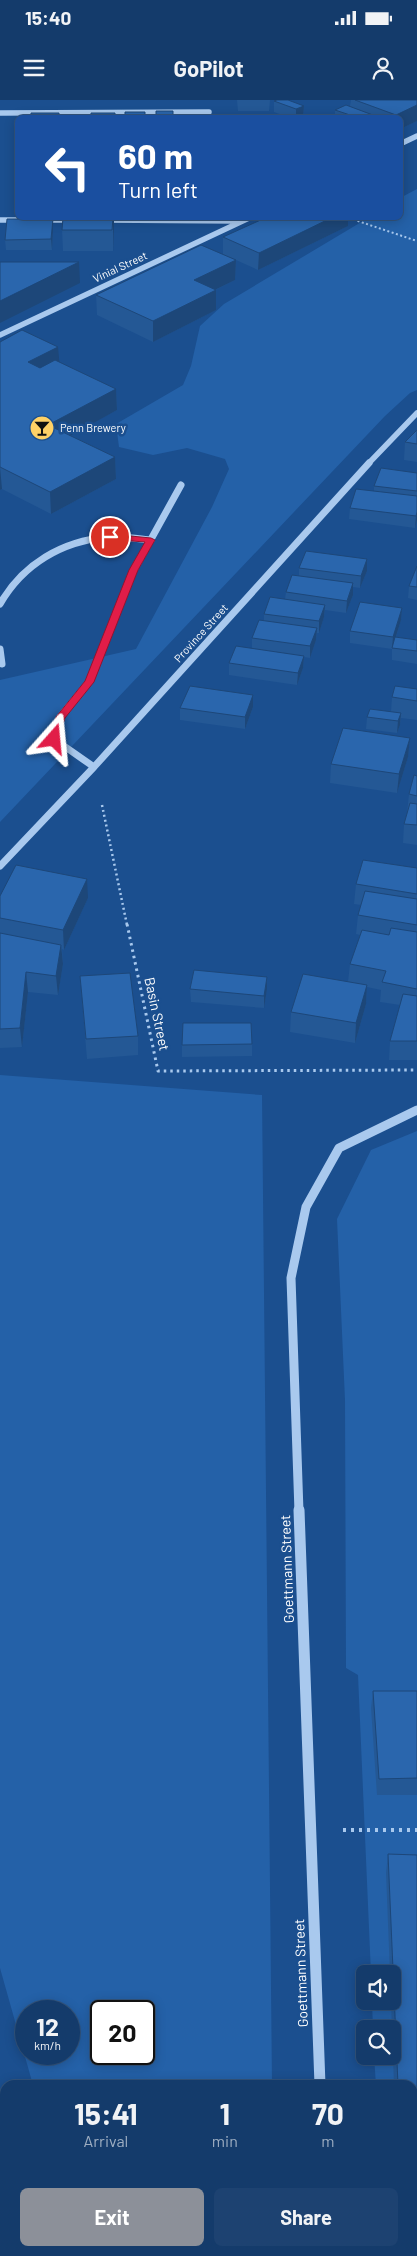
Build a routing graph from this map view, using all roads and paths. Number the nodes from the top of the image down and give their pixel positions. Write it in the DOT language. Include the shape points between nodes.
graph roads {
  1 [pos="209,112"];
  2 [pos="0,113"];
  3 [pos="417,136"];
  4 [pos="403,143"];
  5 [pos="0,220"];
  6 [pos="19,220"];
  7 [pos="39,220"];
  8 [pos="77,220"];
  9 [pos="97,220"];
  10 [pos="355,220"];
  11 [pos="242,221"];
  12 [pos="417,241"];
  13 [pos="0,335"];
  14 [pos="417,413"];
  15 [pos="181,485"];
  16 [pos="151,540"];
  17 [pos="0,604"];
  18 [pos="0,649"];
  19 [pos="2,664"];
  20 [pos="94,768"];
  21 [pos="0,866"];
  22 [pos="417,1070"];
  23 [pos="417,1110"];
  24 [pos="311,1830"];
  25 [pos="417,1830"];
  26 [pos="320,2080"];
  1 -- 2 [label="street"];
  3 -- 4 [label="street"];
  5 -- 6 [label="street"];
  7 -- 8 [label="street"];
  9 -- 11 [label="street"];
  10 -- 12 [label="path"];
  11 -- 13 [label="street, Vinial Street"];
  14 -- 20 [label="street, Province Street"];
  15 -- 16 [label="street"];
  16 -- 17 [label="street" via="110,537 54,550 20,576"];
  16 -- 20 [label="street" via="134,570 89,682 60,717 54,739"];
  18 -- 19 [label="street"];
  20 -- 21 [label="street, Province Street"];
  20 -- 22 [label="path, Basin Street" via="158,1071"];
  23 -- 24 [label="street, Goettmann Street" via="339,1148 306,1207 292,1278"];
  24 -- 25 [label="path"];
  24 -- 26 [label="street, Goettmann Street"];
}
